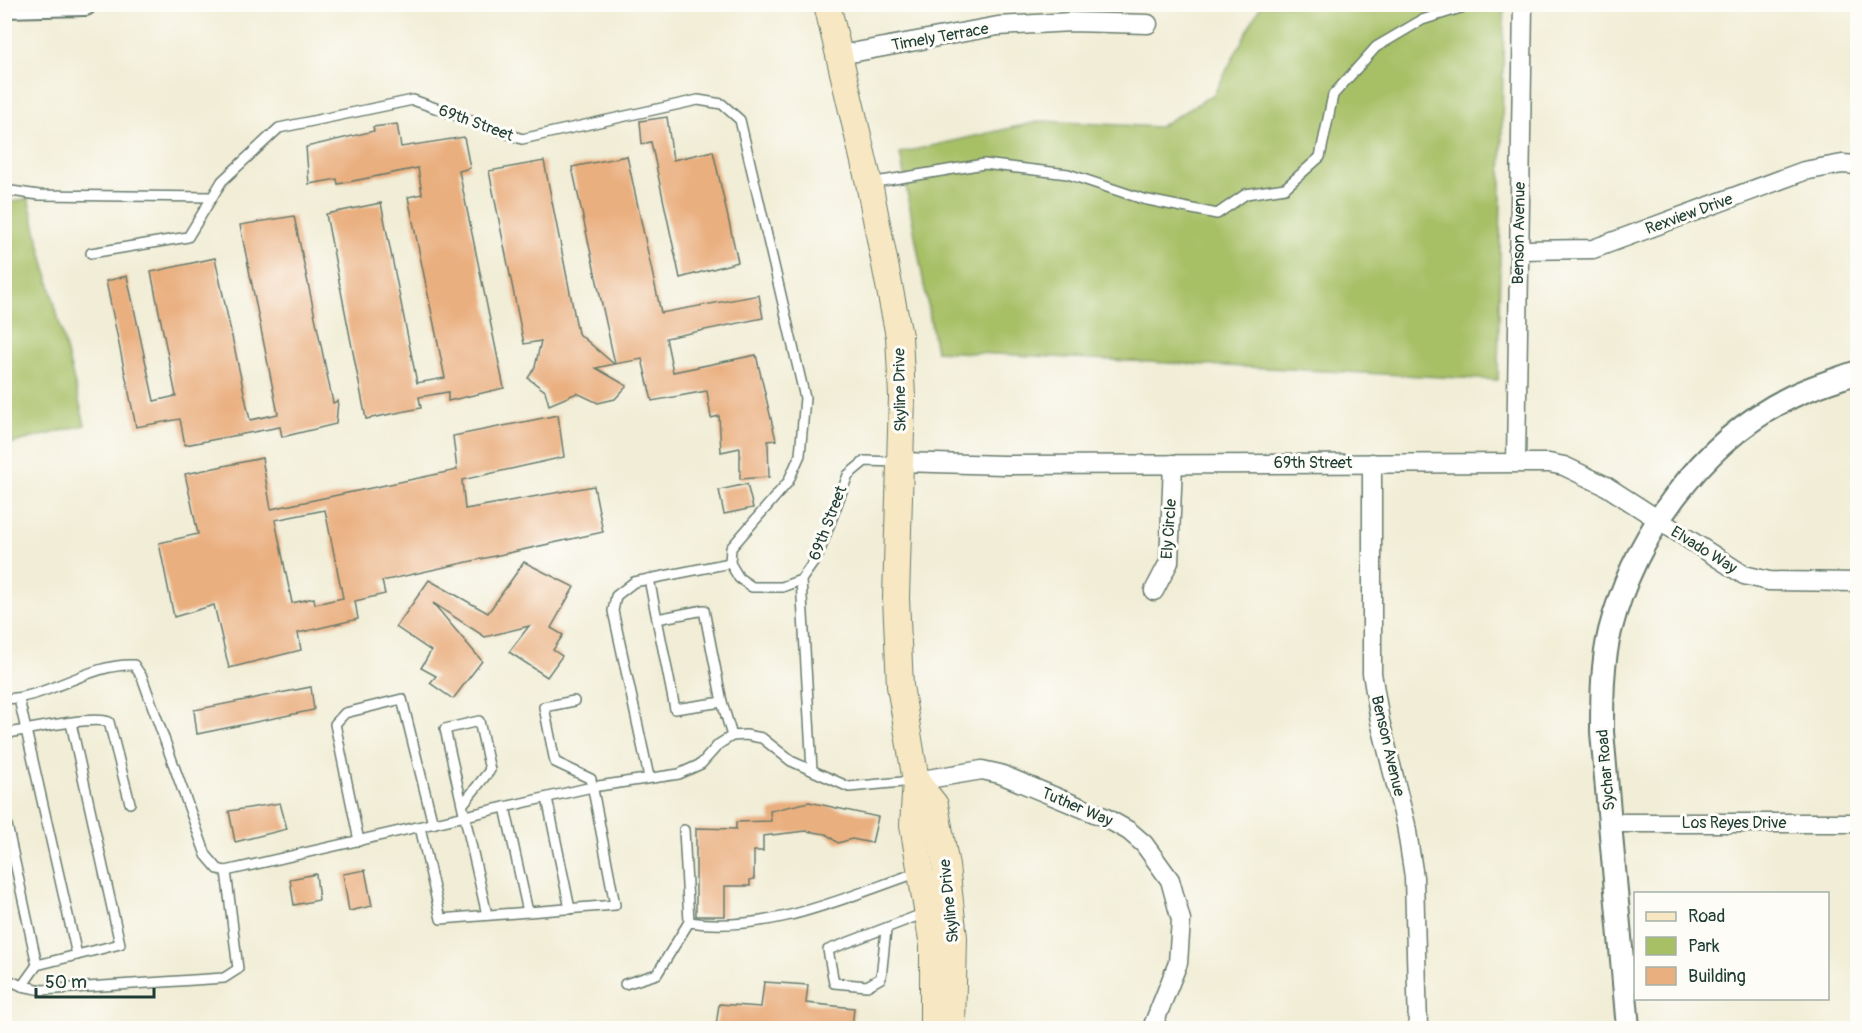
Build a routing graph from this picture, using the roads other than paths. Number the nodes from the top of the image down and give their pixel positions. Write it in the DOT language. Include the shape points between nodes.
graph roads {
  1 [pos="85,4"];
  2 [pos="827,4"];
  3 [pos="1493,4"];
  4 [pos="1523,4"];
  5 [pos="4,6"];
  6 [pos="1148,24"];
  7 [pos="840,55"];
  8 [pos="1857,165"];
  9 [pos="869,183"];
  10 [pos="4,190"];
  11 [pos="212,197"];
  12 [pos="1518,250"];
  13 [pos="91,253"];
  14 [pos="1857,372"];
  15 [pos="901,462"];
  16 [pos="1516,462"];
  17 [pos="1372,463"];
  18 [pos="1173,464"];
  19 [pos="1659,522"];
  20 [pos="730,563"];
  21 [pos="649,579"];
  22 [pos="801,580"];
  23 [pos="1857,582"];
  24 [pos="1154,591"];
  25 [pos="657,619"];
  26 [pos="4,699"];
  27 [pos="19,699"];
  28 [pos="574,701"];
  29 [pos="722,702"];
  30 [pos="70,723"];
  31 [pos="26,730"];
  32 [pos="4,734"];
  33 [pos="732,736"];
  34 [pos="812,770"];
  35 [pos="649,777"];
  36 [pos="915,781"];
  37 [pos="592,787"];
  38 [pos="547,798"];
  39 [pos="130,803"];
  40 [pos="463,804"];
  41 [pos="505,807"];
  42 [pos="4,812"];
  43 [pos="466,816"];
  44 [pos="1611,823"];
  45 [pos="1857,823"];
  46 [pos="433,824"];
  47 [pos="420,826"];
  48 [pos="684,830"];
  49 [pos="359,841"];
  50 [pos="226,871"];
  51 [pos="921,871"];
  52 [pos="570,909"];
  53 [pos="928,911"];
  54 [pos="528,912"];
  55 [pos="487,915"];
  56 [pos="689,922"];
  57 [pos="886,930"];
  58 [pos="76,955"];
  59 [pos="37,965"];
  60 [pos="4,978"];
  61 [pos="625,984"];
  62 [pos="22,986"];
  63 [pos="933,1029"];
  64 [pos="952,1029"];
  65 [pos="1152,1029"];
  66 [pos="1418,1029"];
  67 [pos="1628,1029"];
  1 -- 5 [label="street"];
  2 -- 7 [label="main road, Skyline Drive"];
  3 -- 9 [label="lane" via="1464,7 1422,20 1376,47 1333,95 1320,157 1285,189 1246,194 1217,214 1143,199 1068,174 984,164"];
  4 -- 12 [label="street, Benson Avenue"];
  6 -- 7 [label="street, Timely Terrace" via="1071,21 998,26"];
  7 -- 9 [label="main road, Skyline Drive"];
  8 -- 12 [label="street, Rexview Drive" via="1804,171 1593,249"];
  9 -- 15 [label="main road, Skyline Drive" via="899,336"];
  10 -- 11 [label="lane" via="39,195"];
  11 -- 13 [label="lane" via="188,237"];
  11 -- 20 [label="lane, 69th Street" via="222,181 279,128 413,100 522,140 698,100 722,104 740,120 805,398 800,455 788,482 738,538 731,548"];
  12 -- 16 [label="street, Benson Avenue"];
  14 -- 19 [label="street" via="1789,398 1729,438 1677,492"];
  15 -- 18 [label="street, 69th Street"];
  15 -- 22 [label="lane, 69th Street" via="865,461 848,475 818,556"];
  15 -- 36 [label="main road, Skyline Drive" via="896,609 900,686"];
  16 -- 17 [label="street, 69th Street"];
  16 -- 19 [label="street, 69th Street" via="1564,466 1606,486"];
  17 -- 18 [label="street, 69th Street"];
  17 -- 66 [label="street, Benson Avenue" via="1372,673 1414,877"];
  18 -- 24 [label="street, Ely Circle" via="1169,562"];
  19 -- 23 [label="street, Elvado Way" via="1744,575 1769,581"];
  19 -- 44 [label="street, Sychar Road" via="1634,566 1610,633 1602,732"];
  20 -- 21 [label="lane"];
  20 -- 22 [label="lane, 69th Street" via="739,578 752,587 782,587"];
  21 -- 25 [label="lane"];
  21 -- 35 [label="lane" via="634,582 616,596 613,611"];
  22 -- 34 [label="lane"];
  25 -- 29 [label="lane" via="675,709"];
  25 -- 29 [label="lane" via="704,610"];
  26 -- 27 [label="lane"];
  27 -- 31 [label="lane"];
  27 -- 50 [label="lane" via="116,664 134,665 142,677 206,855 218,869"];
  28 -- 37 [label="lane" via="544,707 555,762 591,779"];
  29 -- 33 [label="lane"];
  30 -- 31 [label="lane"];
  30 -- 39 [label="lane" via="103,719 109,723"];
  30 -- 58 [label="lane" via="120,944"];
  31 -- 32 [label="lane"];
  31 -- 58 [label="lane"];
  33 -- 34 [label="lane" via="762,738 791,761"];
  33 -- 35 [label="lane" via="691,770"];
  34 -- 36 [label="lane" via="849,787"];
  35 -- 37 [label="lane"];
  36 -- 51 [label="main road, Skyline Drive" via="913,825"];
  36 -- 64 [label="main road, Skyline Drive" via="935,805 946,867 954,938"];
  36 -- 65 [label="street, Tuther Way" via="982,770 1000,774 1104,817 1144,844 1170,880 1180,908 1182,933 1174,977"];
  37 -- 38 [label="lane"];
  37 -- 52 [label="lane" via="615,905"];
  38 -- 41 [label="lane"];
  38 -- 52 [label="lane"];
  40 -- 40 [label="lane" via="490,770 479,721 445,729"];
  40 -- 43 [label="lane"];
  41 -- 43 [label="lane"];
  41 -- 54 [label="lane"];
  42 -- 59 [label="lane"];
  43 -- 46 [label="lane"];
  43 -- 55 [label="lane"];
  44 -- 45 [label="street, Los Reyes Drive"];
  44 -- 67 [label="street, Sychar Road"];
  46 -- 47 [label="lane"];
  46 -- 49 [label="lane" via="402,699 381,702 345,713 335,724"];
  47 -- 49 [label="lane"];
  47 -- 55 [label="lane" via="441,919"];
  48 -- 56 [label="lane"];
  49 -- 50 [label="lane"];
  50 -- 62 [label="lane" via="238,969 224,978 42,990"];
  51 -- 53 [label="main road, Skyline Drive"];
  51 -- 56 [label="lane" via="791,914 733,926"];
  52 -- 54 [label="lane"];
  53 -- 57 [label="lane"];
  53 -- 63 [label="main road, Skyline Drive" via="933,954"];
  54 -- 55 [label="lane"];
  56 -- 61 [label="lane" via="657,974"];
  57 -- 57 [label="lane" via="828,950 834,983 867,986 881,978"];
  58 -- 59 [label="lane"];
  59 -- 62 [label="lane"];
  60 -- 62 [label="lane"];
}
